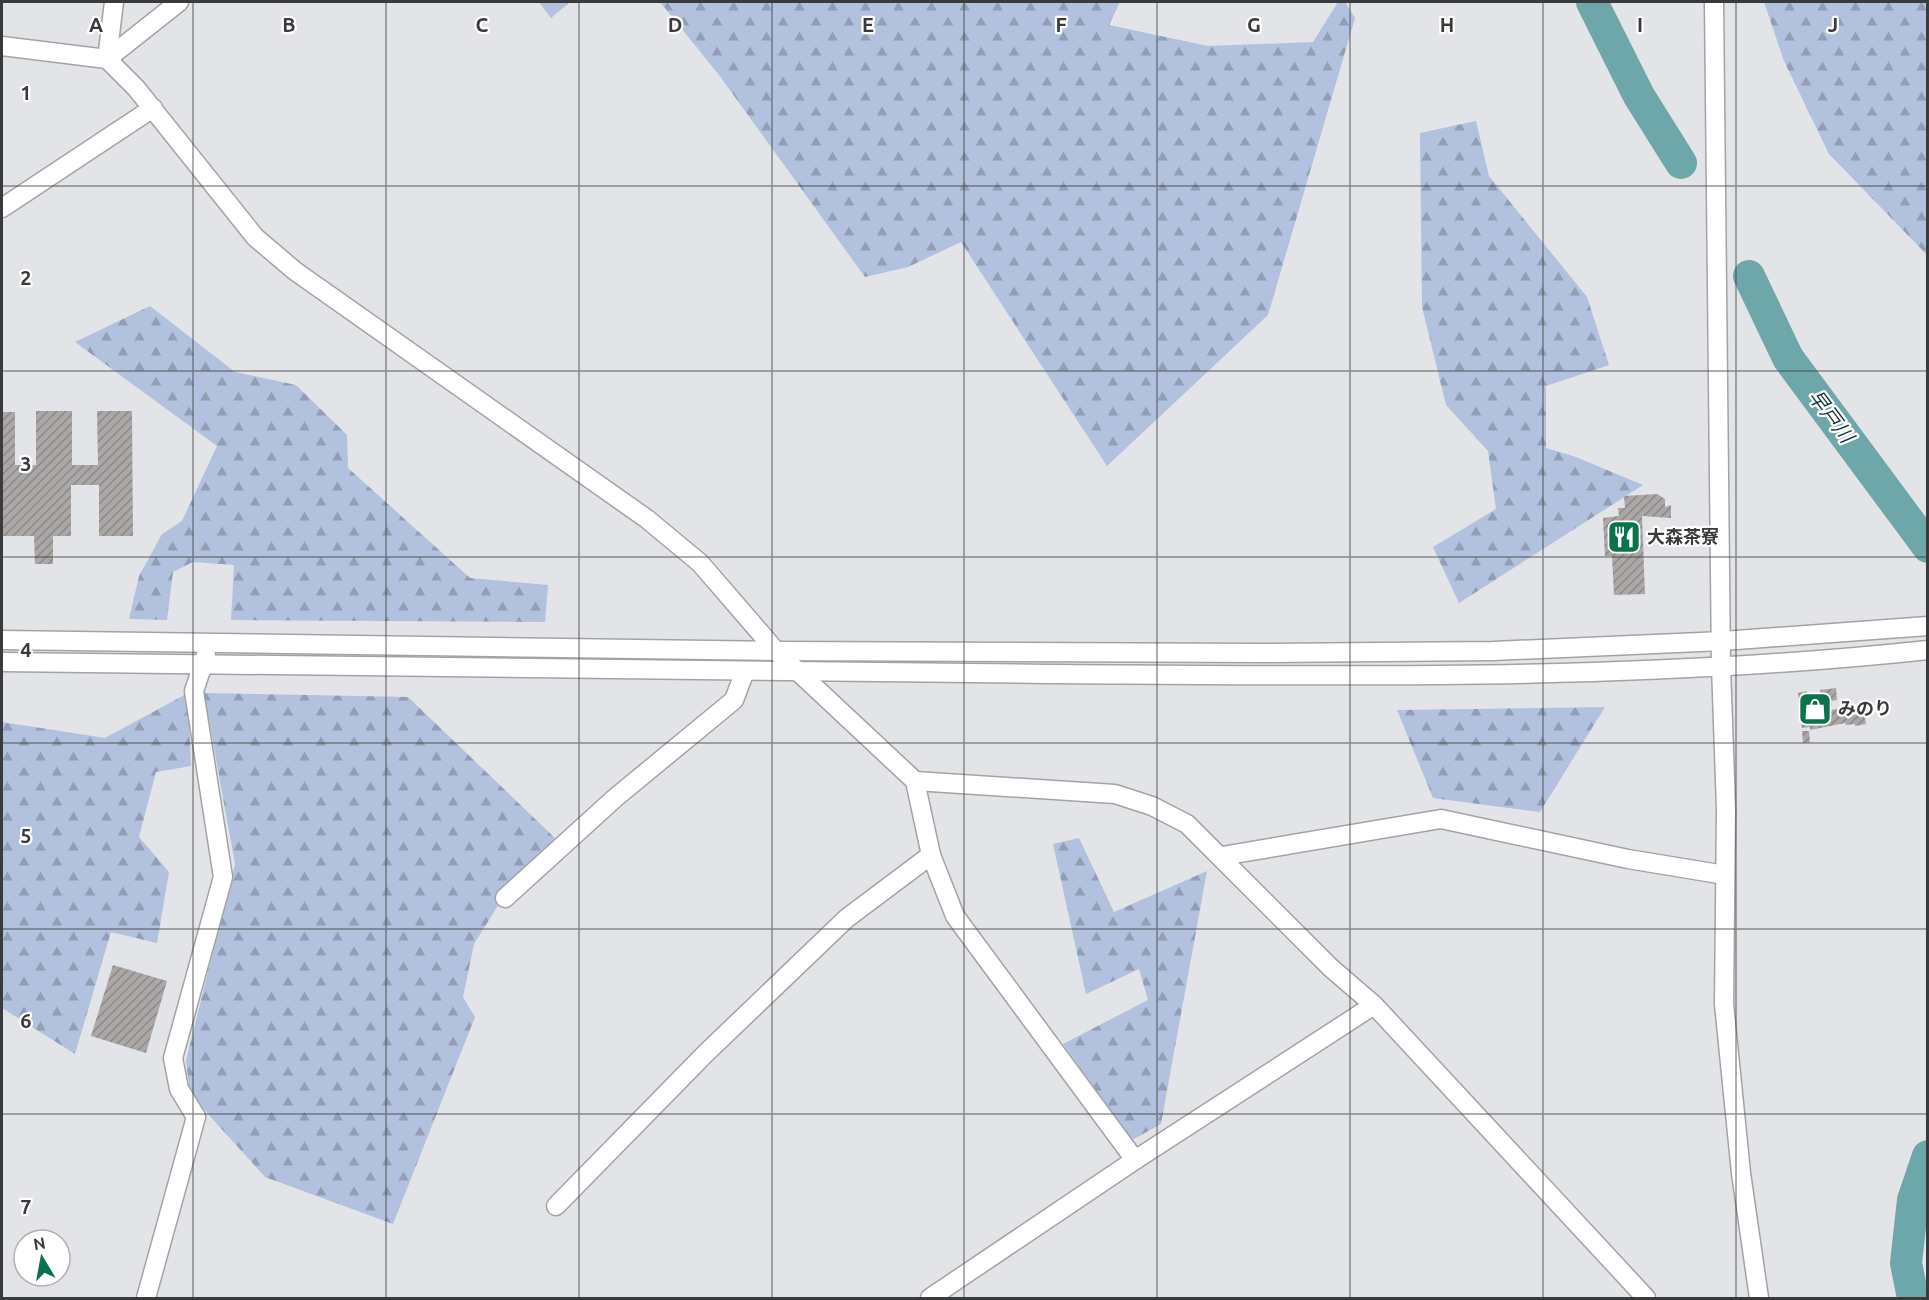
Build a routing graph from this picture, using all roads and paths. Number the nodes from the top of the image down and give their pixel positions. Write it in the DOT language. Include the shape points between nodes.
graph roads {
  1 [pos="114,2"];
  2 [pos="179,2"];
  3 [pos="1714,2"];
  4 [pos="2,46"];
  5 [pos="107,59"];
  6 [pos="153,108"];
  7 [pos="2,208"];
  8 [pos="1928,626"];
  9 [pos="2,640"];
  10 [pos="1722,640"];
  11 [pos="211,644"];
  12 [pos="1928,650"];
  13 [pos="776,651"];
  14 [pos="2,662"];
  15 [pos="200,665"];
  16 [pos="1721,666"];
  17 [pos="745,671"];
  18 [pos="799,672"];
  19 [pos="915,781"];
  20 [pos="932,855"];
  21 [pos="1222,856"];
  22 [pos="1725,875"];
  23 [pos="505,898"];
  24 [pos="1374,1005"];
  25 [pos="1135,1160"];
  26 [pos="556,1206"];
  27 [pos="146,1299"];
  28 [pos="930,1299"];
  29 [pos="1646,1299"];
  30 [pos="1759,1299"];
  1 -- 5 [label="street"];
  2 -- 5 [label="street"];
  3 -- 10 [label="street"];
  4 -- 5 [label="street"];
  5 -- 6 [label="street"];
  6 -- 7 [label="street"];
  6 -- 13 [label="street" via="255,237 295,272 647,519 700,563"];
  8 -- 10 [label="street"];
  9 -- 11 [label="street"];
  10 -- 13 [label="street" via="1481,651"];
  10 -- 16 [label="street"];
  11 -- 13 [label="street"];
  11 -- 15 [label="street"];
  12 -- 16 [label="street" via="1839,660"];
  13 -- 18 [label="street"];
  14 -- 15 [label="street"];
  15 -- 17 [label="street"];
  15 -- 27 [label="street" via="194,691 223,877 173,1058 179,1089 196,1117"];
  16 -- 18 [label="street" via="1488,675"];
  16 -- 22 [label="street"];
  17 -- 18 [label="street"];
  17 -- 23 [label="street" via="734,700 615,798"];
  18 -- 19 [label="street"];
  19 -- 20 [label="street"];
  19 -- 21 [label="street" via="1115,794 1188,824"];
  20 -- 25 [label="street" via="955,916"];
  20 -- 26 [label="street" via="847,918 706,1053"];
  21 -- 22 [label="street" via="1441,819 1628,859"];
  21 -- 24 [label="street" via="1330,968"];
  22 -- 30 [label="street" via="1724,1004 1741,1173"];
  24 -- 25 [label="street"];
  24 -- 29 [label="street"];
  25 -- 28 [label="street"];
}
